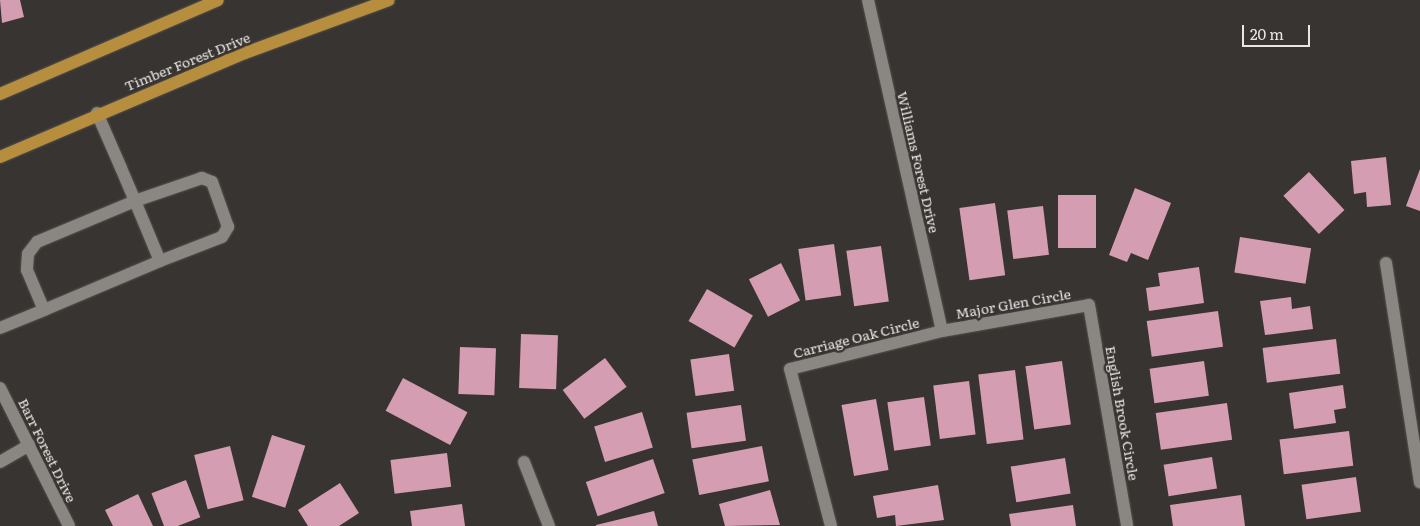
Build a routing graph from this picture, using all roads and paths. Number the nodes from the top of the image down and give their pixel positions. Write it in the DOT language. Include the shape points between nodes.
graph roads {
  1 [pos="218,0"];
  2 [pos="389,0"];
  3 [pos="868,0"];
  4 [pos="0,94"];
  5 [pos="97,113"];
  6 [pos="0,157"];
  7 [pos="135,200"];
  8 [pos="160,261"];
  9 [pos="1386,263"];
  10 [pos="1089,305"];
  11 [pos="44,310"];
  12 [pos="0,328"];
  13 [pos="942,331"];
  14 [pos="0,388"];
  15 [pos="29,445"];
  16 [pos="0,462"];
  17 [pos="524,462"];
  18 [pos="1420,482"];
  19 [pos="68,526"];
  20 [pos="550,526"];
  21 [pos="831,526"];
  22 [pos="1127,526"];
  1 -- 4 [label="main road"];
  2 -- 5 [label="main road, Timber Forest Drive"];
  3 -- 13 [label="street, Williams Forest Drive"];
  5 -- 6 [label="main road, Timber Forest Drive"];
  5 -- 7 [label="street"];
  7 -- 8 [label="street"];
  7 -- 8 [label="street" via="202,178 212,182 227,216 228,227 222,237"];
  7 -- 11 [label="street" via="37,242 28,254 27,270"];
  8 -- 11 [label="street"];
  9 -- 18 [label="street"];
  10 -- 13 [label="street, Major Glen Circle"];
  10 -- 22 [label="street, English Brook Circle"];
  11 -- 12 [label="street"];
  13 -- 21 [label="street, Carriage Oak Circle" via="790,369"];
  14 -- 15 [label="street, Barr Forest Drive"];
  15 -- 16 [label="street"];
  15 -- 19 [label="street, Barr Forest Drive"];
  17 -- 20 [label="street"];
}
